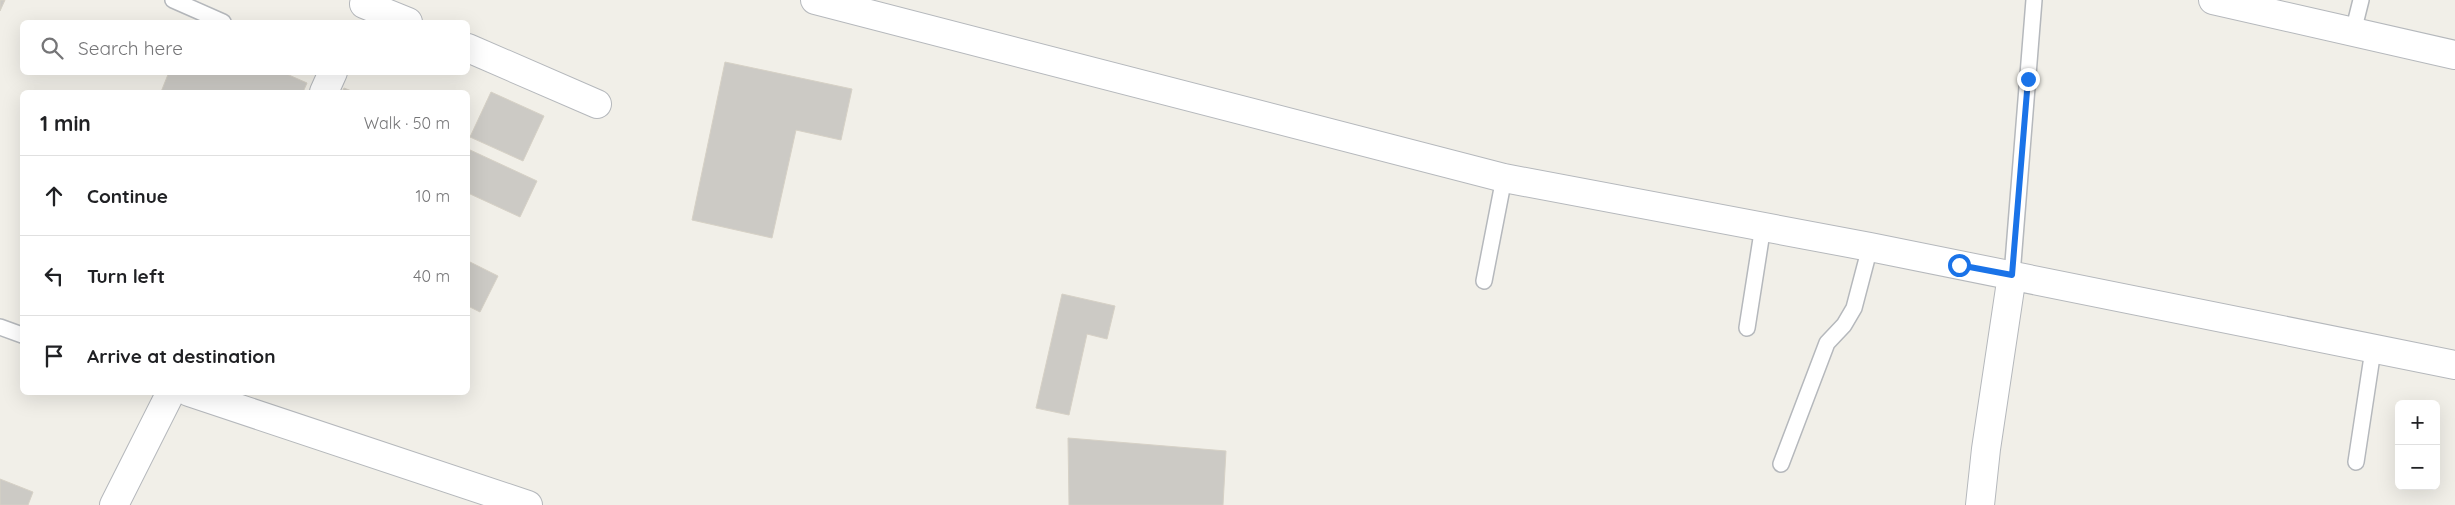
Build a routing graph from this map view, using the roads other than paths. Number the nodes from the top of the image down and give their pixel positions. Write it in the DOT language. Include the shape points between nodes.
graph roads {
  1 [pos="173,0"];
  2 [pos="815,0"];
  3 [pos="2034,0"];
  4 [pos="2213,0"];
  5 [pos="2361,0"];
  6 [pos="2264,6"];
  7 [pos="362,9"];
  8 [pos="218,20"];
  9 [pos="401,20"];
  10 [pos="2353,32"];
  11 [pos="470,49"];
  12 [pos="2455,55"];
  13 [pos="332,75"];
  14 [pos="325,90"];
  15 [pos="597,104"];
  16 [pos="1504,178"];
  17 [pos="1764,226"];
  18 [pos="1870,247"];
  19 [pos="2012,275"];
  20 [pos="1484,281"];
  21 [pos="0,327"];
  22 [pos="1747,328"];
  23 [pos="20,334"];
  24 [pos="2373,350"];
  25 [pos="2455,365"];
  26 [pos="169,395"];
  27 [pos="198,395"];
  28 [pos="2356,462"];
  29 [pos="1781,464"];
  30 [pos="114,505"];
  31 [pos="528,505"];
  32 [pos="1980,505"];
  1 -- 8 [label="lane"];
  2 -- 16 [label="street"];
  3 -- 19 [label="lane"];
  4 -- 6 [label="street"];
  5 -- 10 [label="lane"];
  6 -- 10 [label="street"];
  7 -- 9 [label="street"];
  10 -- 12 [label="street"];
  11 -- 15 [label="street"];
  13 -- 14 [label="street"];
  16 -- 17 [label="street"];
  16 -- 20 [label="lane"];
  17 -- 18 [label="street"];
  17 -- 22 [label="lane"];
  18 -- 19 [label="street"];
  18 -- 29 [label="lane" via="1854,308 1827,343"];
  19 -- 24 [label="street"];
  19 -- 32 [label="street"];
  21 -- 23 [label="lane"];
  24 -- 25 [label="street"];
  24 -- 28 [label="lane"];
  26 -- 30 [label="street"];
  27 -- 31 [label="street"];
}
